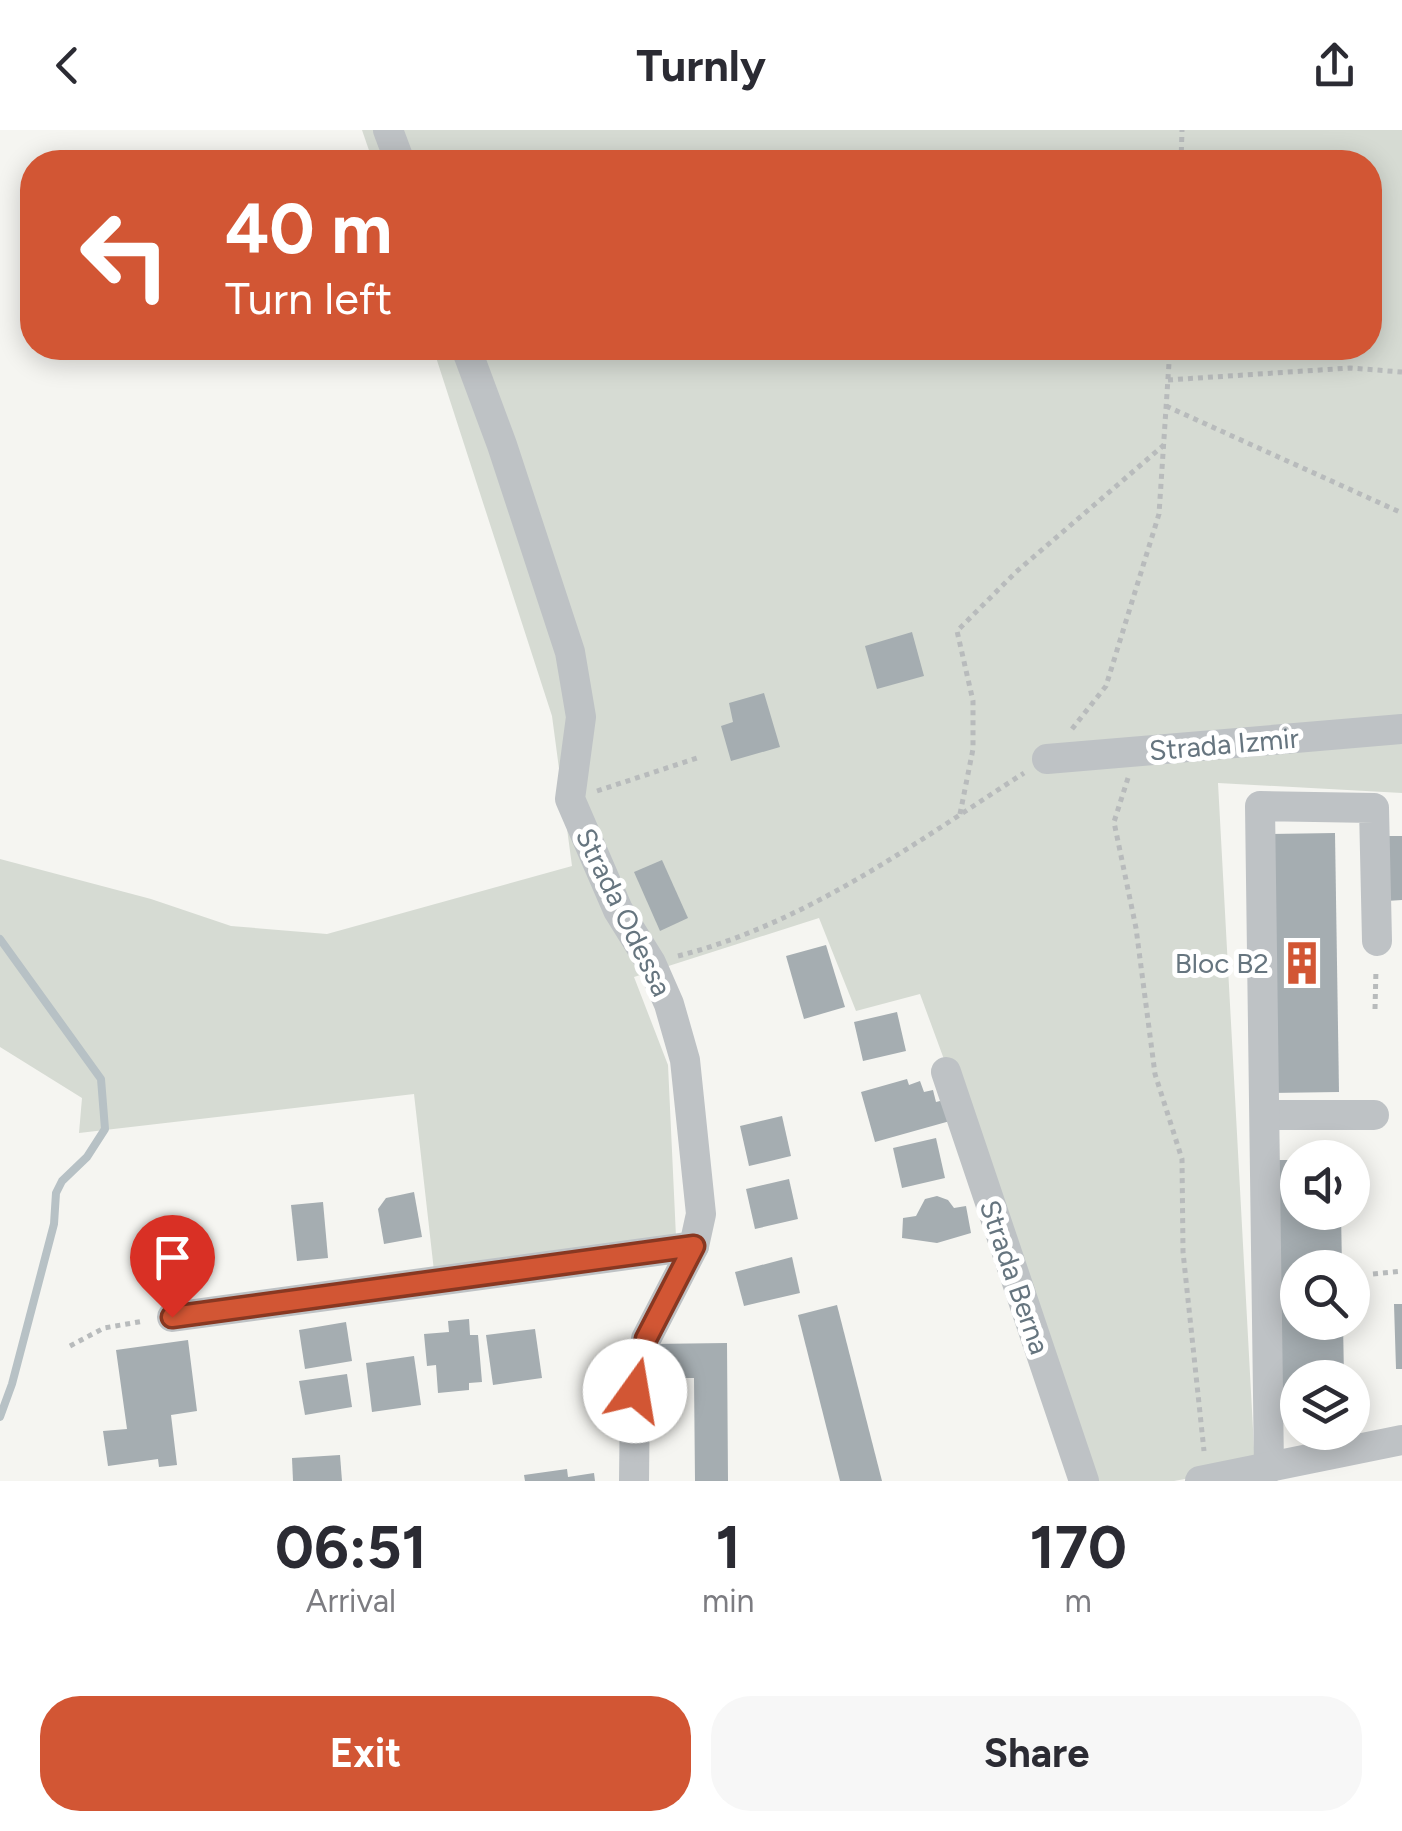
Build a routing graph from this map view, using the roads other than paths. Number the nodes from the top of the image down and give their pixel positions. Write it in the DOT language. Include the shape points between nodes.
graph roads {
  1 [pos="470,360"];
  2 [pos="1402,729"];
  3 [pos="1047,759"];
  4 [pos="1377,941"];
  5 [pos="946,1072"];
  6 [pos="1374,1115"];
  7 [pos="1265,1116"];
  8 [pos="694,1246"];
  9 [pos="172,1317"];
  10 [pos="1402,1440"];
  11 [pos="1269,1468"];
  12 [pos="1206,1480"];
  13 [pos="634,1481"];
  14 [pos="1084,1481"];
  1 -- 8 [label="street, Strada Odessa" via="570,652 581,717 570,799 618,910 651,963 685,1060 701,1214"];
  2 -- 3 [label="street, Strada Izmir"];
  4 -- 7 [label="street" via="1374,808 1260,806"];
  5 -- 14 [label="street, Strada Berna"];
  6 -- 7 [label="street"];
  7 -- 11 [label="street"];
  8 -- 9 [label="street"];
  8 -- 13 [label="street, Strada Odessa" via="646,1339 635,1391"];
  10 -- 11 [label="street"];
  11 -- 12 [label="street"];
}
